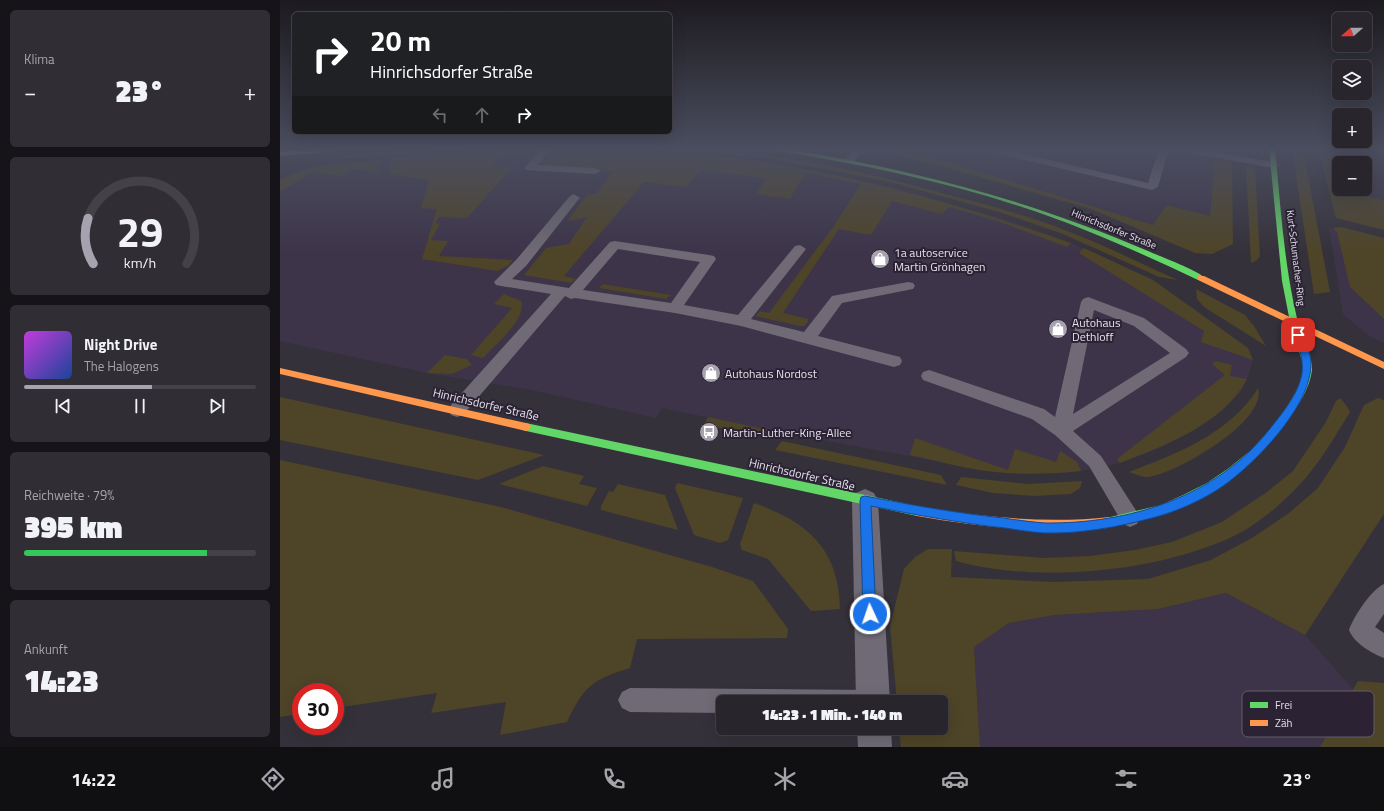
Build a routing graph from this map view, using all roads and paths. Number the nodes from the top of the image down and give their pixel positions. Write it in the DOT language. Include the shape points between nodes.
graph roads {
  1 [pos="945,184"];
  2 [pos="1143,184"];
  3 [pos="1153,184"];
  4 [pos="1276,184"];
  5 [pos="574,198"];
  6 [pos="800,249"];
  7 [pos="908,286"];
  8 [pos="566,293"];
  9 [pos="675,308"];
  10 [pos="742,320"];
  11 [pos="1294,322"];
  12 [pos="809,337"];
  13 [pos="894,361"];
  14 [pos="1384,366"];
  15 [pos="280,371"];
  16 [pos="929,376"];
  17 [pos="457,410"];
  18 [pos="1061,430"];
  19 [pos="865,501"];
  20 [pos="1130,518"];
  21 [pos="1384,595"];
  22 [pos="1384,647"];
  23 [pos="873,695"];
  24 [pos="630,700"];
  25 [pos="716,701"];
  26 [pos="874,735"];
  27 [pos="875,747"];
  1 -- 11 [label="street, Hinrichsdorfer Straße" via="1054,217 1144,252"];
  2 -- 3 [label="lane" via="1152,186"];
  4 -- 11 [label="street, Kurt-Schumacher-Ring" via="1285,269"];
  5 -- 8 [label="lane" via="521,263 501,282"];
  6 -- 10 [label="lane"];
  7 -- 12 [label="lane" via="837,299"];
  8 -- 9 [label="lane"];
  8 -- 9 [label="lane" via="615,245 709,259"];
  8 -- 17 [label="lane"];
  9 -- 10 [label="lane"];
  10 -- 12 [label="lane"];
  11 -- 14 [label="street, Hinrichsdorfer Straße"];
  11 -- 20 [label="street, Hinrichsdorfer Straße" via="1307,361 1306,377 1290,411 1275,431 1242,465 1218,484 1187,501"];
  12 -- 13 [label="lane"];
  15 -- 17 [label="street, Hinrichsdorfer Straße"];
  16 -- 18 [label="lane" via="1038,414"];
  17 -- 19 [label="street, Hinrichsdorfer Straße"];
  18 -- 18 [label="lane" via="1088,412 1181,352 1139,322 1088,302"];
  18 -- 20 [label="lane" via="1094,461"];
  19 -- 20 [label="street, Hinrichsdorfer Straße" via="952,518 1045,528"];
  19 -- 23 [label="street"];
  21 -- 22 [label="lane" via="1360,630"];
  24 -- 25 [label="lane"];
  26 -- 27 [label="street"];
}
